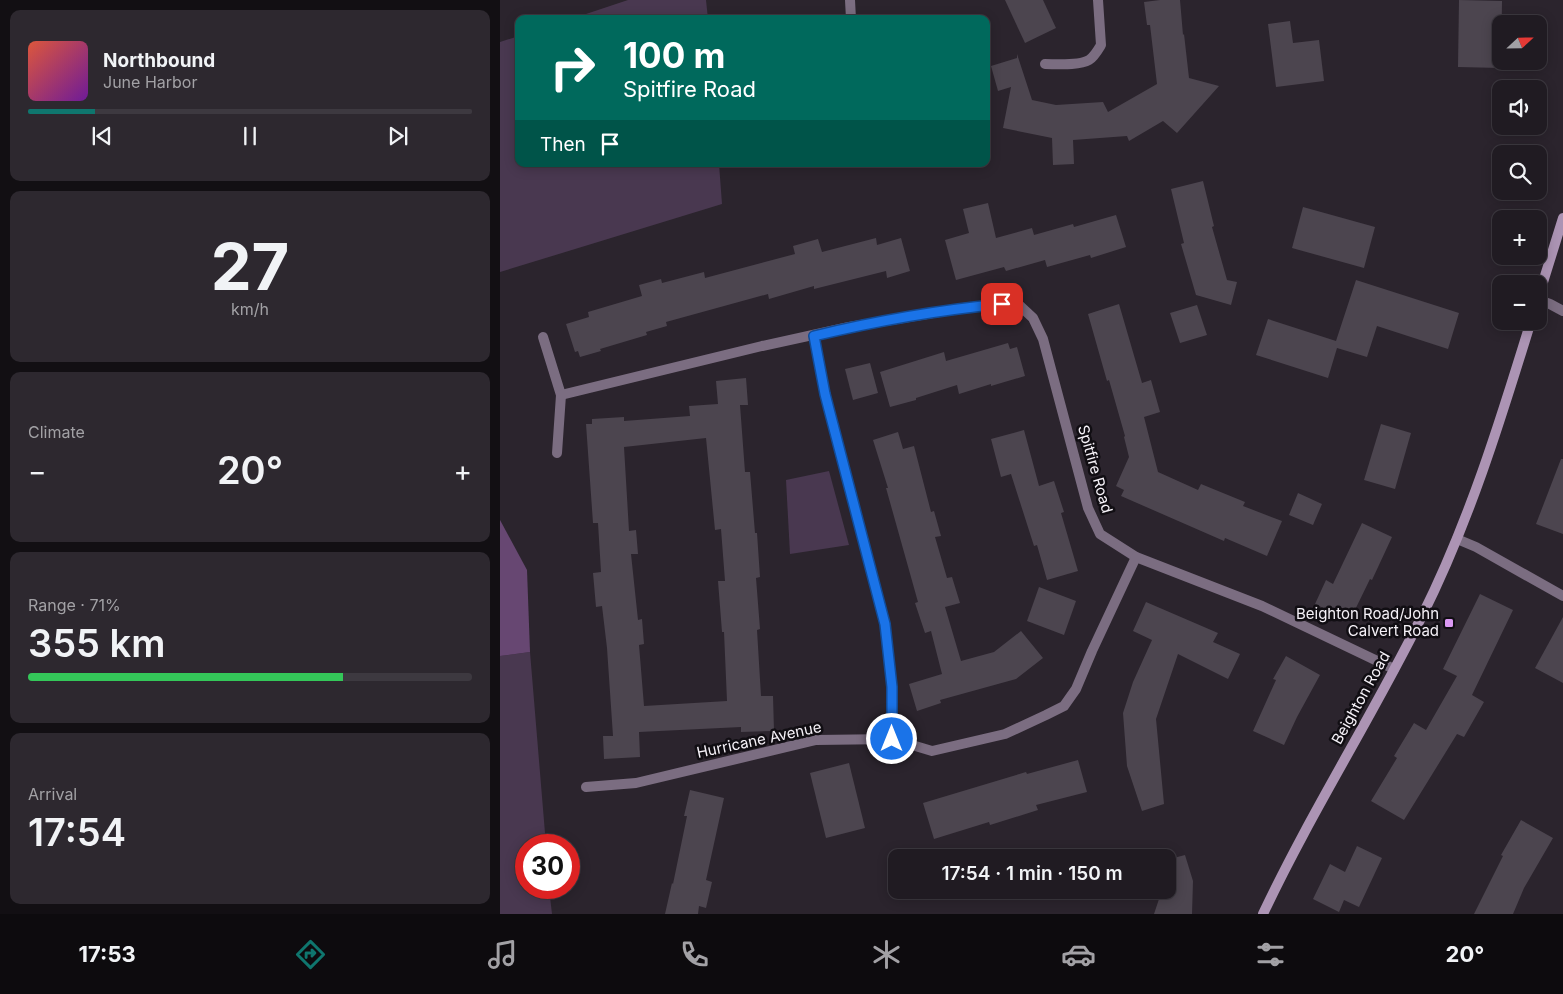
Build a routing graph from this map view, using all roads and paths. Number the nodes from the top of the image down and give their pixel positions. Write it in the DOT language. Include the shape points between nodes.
graph roads {
  1 [pos="850,0"];
  2 [pos="1098,0"];
  3 [pos="852,15"];
  4 [pos="1045,64"];
  5 [pos="1563,218"];
  6 [pos="1545,275"];
  7 [pos="1547,303"];
  8 [pos="1563,311"];
  9 [pos="1528,330"];
  10 [pos="814,336"];
  11 [pos="543,337"];
  12 [pos="561,396"];
  13 [pos="557,454"];
  14 [pos="1457,539"];
  15 [pos="1136,557"];
  16 [pos="1563,596"];
  17 [pos="1394,669"];
  18 [pos="892,739"];
  19 [pos="586,787"];
  20 [pos="1263,914"];
  1 -- 3 [label="street"];
  2 -- 4 [label="street" via="1102,45 1095,54 1088,61"];
  5 -- 6 [label="street"];
  7 -- 8 [label="street"];
  9 -- 14 [label="street, Beighton Road" via="1481,479"];
  10 -- 12 [label="street, Spitfire Road"];
  10 -- 15 [label="street, Spitfire Road" via="963,308 1002,304 1019,306 1033,318 1043,339 1088,508 1100,534"];
  10 -- 18 [label="street" via="825,394 885,624 892,687"];
  11 -- 12 [label="street"];
  12 -- 13 [label="street"];
  14 -- 16 [label="street"];
  14 -- 17 [label="street, Beighton Road" via="1422,617"];
  15 -- 17 [label="street, Spitfire Road" via="1262,606"];
  15 -- 18 [label="street, Hurricane Avenue" via="1076,689 1064,706 1005,734 932,751"];
  17 -- 20 [label="street, Beighton Road"];
  18 -- 19 [label="street, Hurricane Avenue" via="816,740 636,783"];
}
